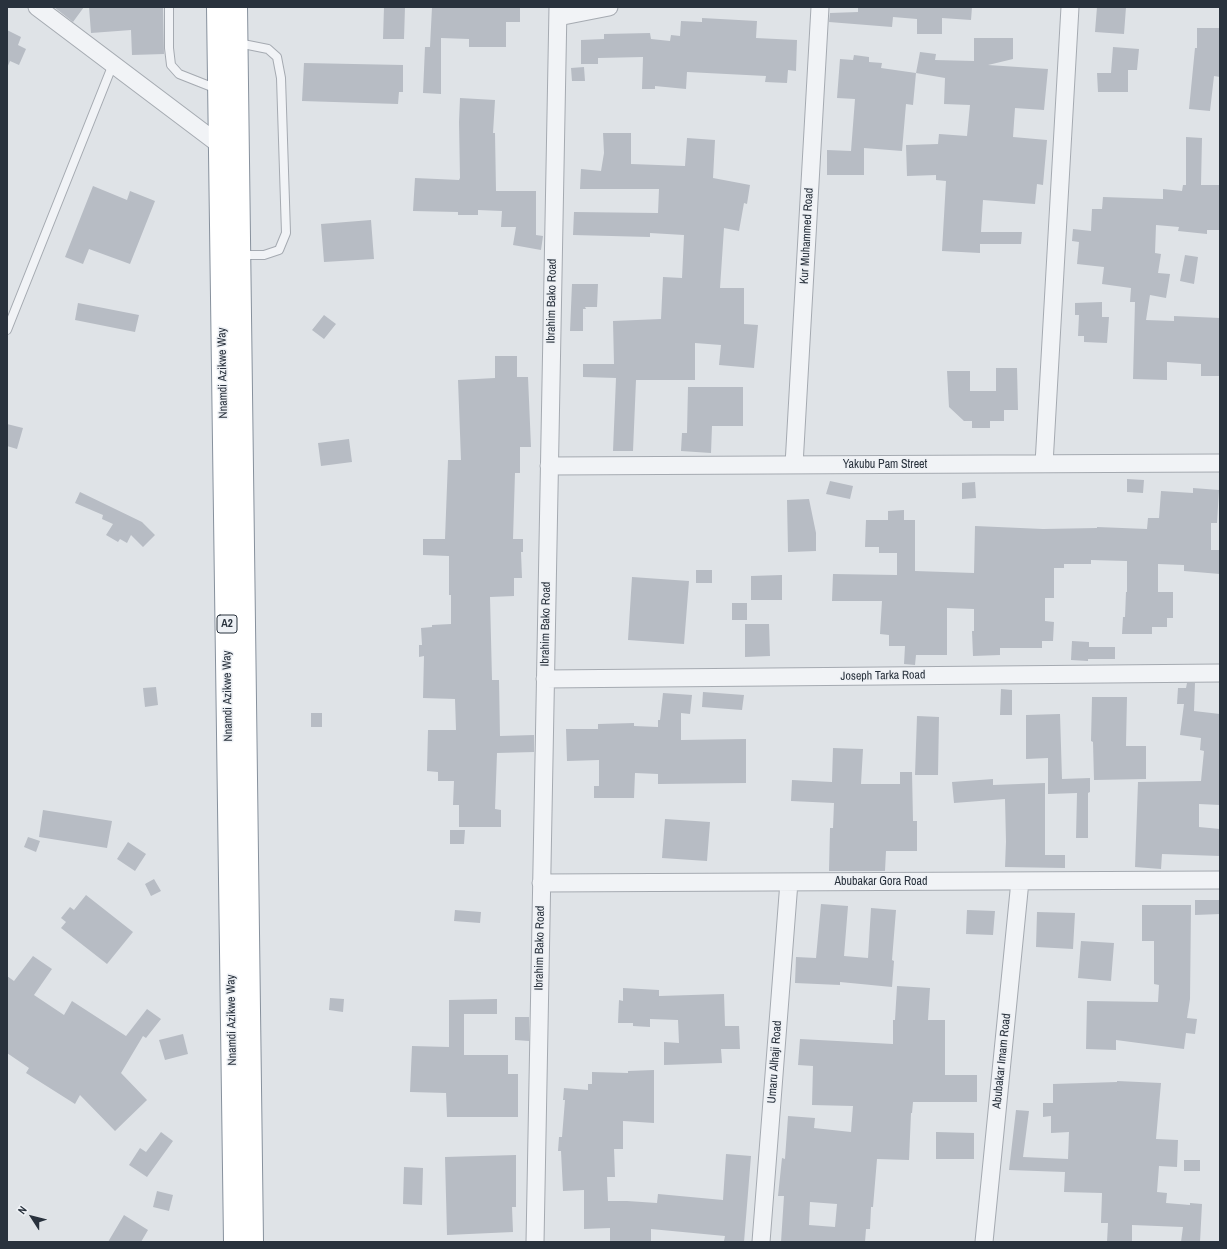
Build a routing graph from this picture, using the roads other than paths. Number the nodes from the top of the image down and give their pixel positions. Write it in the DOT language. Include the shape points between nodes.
graph roads {
  1 [pos="37,7"];
  2 [pos="169,7"];
  3 [pos="218,7"];
  4 [pos="236,7"];
  5 [pos="609,7"];
  6 [pos="820,7"];
  7 [pos="1070,7"];
  8 [pos="558,12"];
  9 [pos="237,43"];
  10 [pos="113,64"];
  11 [pos="219,90"];
  12 [pos="220,145"];
  13 [pos="231,255"];
  14 [pos="7,330"];
  15 [pos="1220,463"];
  16 [pos="1044,464"];
  17 [pos="794,465"];
  18 [pos="549,466"];
  19 [pos="1220,672"];
  20 [pos="545,678"];
  21 [pos="1220,880"];
  22 [pos="1020,881"];
  23 [pos="789,882"];
  24 [pos="541,883"];
  25 [pos="236,1242"];
  26 [pos="252,1242"];
  27 [pos="535,1242"];
  28 [pos="761,1242"];
  29 [pos="984,1242"];
  1 -- 10 [label="street"];
  2 -- 11 [label="lane" via="171,65 179,74"];
  3 -- 11 [label="highway, Nnamdi Azikwe Way / A2"];
  4 -- 9 [label="highway, Nnamdi Azikwe Way / A2"];
  5 -- 8 [label="street"];
  6 -- 17 [label="street, Kur Muhammed Road"];
  7 -- 16 [label="street"];
  8 -- 18 [label="street, Ibrahim Bako Road"];
  9 -- 13 [label="highway, Nnamdi Azikwe Way / A2"];
  9 -- 13 [label="lane" via="268,49 277,57 282,78 286,233 279,250 264,255"];
  10 -- 12 [label="street"];
  10 -- 14 [label="lane"];
  11 -- 12 [label="highway, Nnamdi Azikwe Way / A2"];
  12 -- 13 [label="highway, Nnamdi Azikwe Way / A2"];
  13 -- 25 [label="highway, Nnamdi Azikwe Way / A2"];
  13 -- 26 [label="highway, Nnamdi Azikwe Way / A2"];
  15 -- 16 [label="street, Yakubu Pam Street"];
  16 -- 17 [label="street, Yakubu Pam Street"];
  17 -- 18 [label="street, Yakubu Pam Street"];
  18 -- 20 [label="street, Ibrahim Bako Road"];
  19 -- 20 [label="street, Joseph Tarka Road"];
  20 -- 24 [label="street, Ibrahim Bako Road"];
  21 -- 22 [label="street, Abubakar Gora Road"];
  22 -- 23 [label="street, Abubakar Gora Road"];
  22 -- 29 [label="street, Abubakar Imam Road"];
  23 -- 24 [label="street, Abubakar Gora Road"];
  23 -- 28 [label="street, Umaru Alhaji Road"];
  24 -- 27 [label="street, Ibrahim Bako Road"];
}
